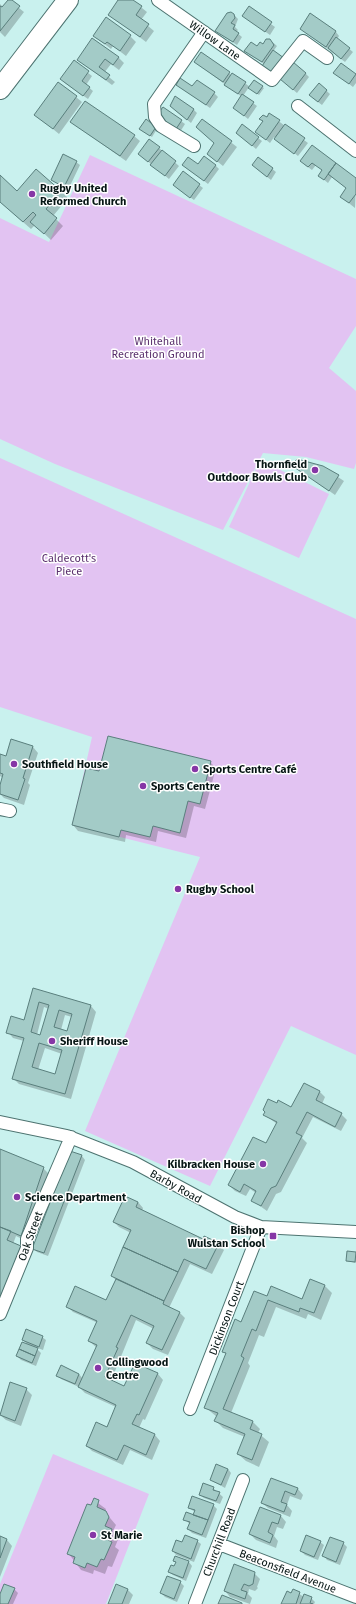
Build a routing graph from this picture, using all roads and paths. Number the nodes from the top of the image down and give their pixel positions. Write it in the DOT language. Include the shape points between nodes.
graph roads {
  1 [pos="68,0"];
  2 [pos="158,0"];
  3 [pos="204,32"];
  4 [pos="327,58"];
  5 [pos="0,88"];
  6 [pos="298,106"];
  7 [pos="194,146"];
  8 [pos="356,151"];
  9 [pos="0,1122"];
  10 [pos="71,1137"];
  11 [pos="261,1227"];
  12 [pos="356,1232"];
  13 [pos="0,1314"];
  14 [pos="190,1409"];
  15 [pos="243,1480"];
  16 [pos="219,1544"];
  17 [pos="356,1597"];
  18 [pos="195,1604"];
  1 -- 5 [label="highway"];
  2 -- 3 [label="street, Willow Lane"];
  3 -- 4 [label="street, Willow Lane" via="272,80 303,40"];
  3 -- 7 [label="street" via="154,104 155,117 161,126"];
  6 -- 8 [label="street"];
  9 -- 10 [label="street, Barby Road"];
  10 -- 11 [label="street, Barby Road" via="133,1162 228,1214"];
  10 -- 13 [label="street, Oak Street" via="27,1239 27,1248"];
  11 -- 12 [label="street, Barby Road"];
  11 -- 14 [label="street, Dickinson Court"];
  15 -- 16 [label="street, Churchill Road"];
  16 -- 17 [label="street, Beaconsfield Avenue"];
  16 -- 18 [label="street, Churchill Road"];
}
